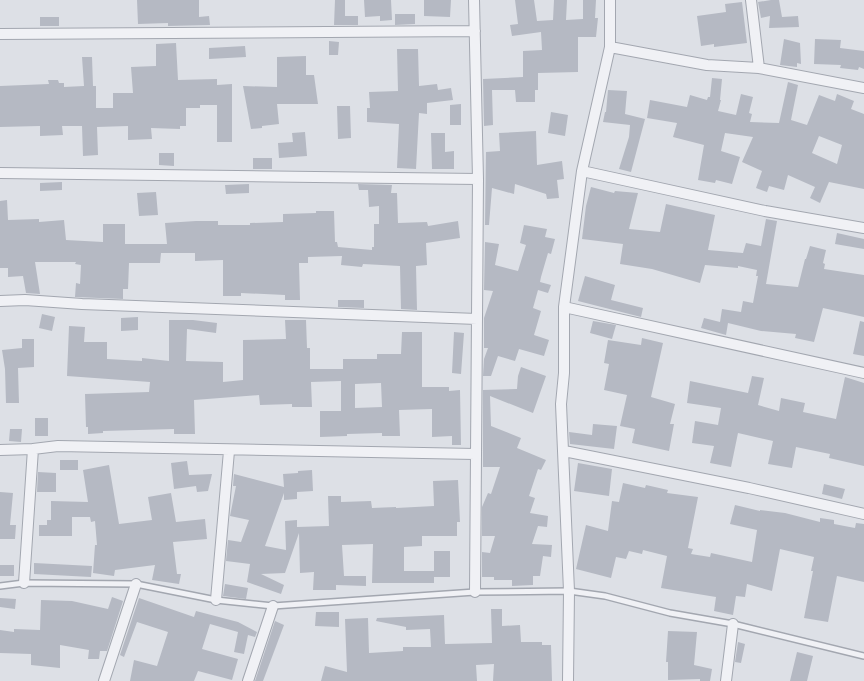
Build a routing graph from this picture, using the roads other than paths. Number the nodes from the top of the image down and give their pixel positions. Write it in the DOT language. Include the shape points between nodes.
graph roads {
  1 [pos="474,0"];
  2 [pos="610,0"];
  3 [pos="751,0"];
  4 [pos="475,31"];
  5 [pos="0,34"];
  6 [pos="610,47"];
  7 [pos="759,68"];
  8 [pos="864,88"];
  9 [pos="582,171"];
  10 [pos="0,173"];
  11 [pos="478,179"];
  12 [pos="864,228"];
  13 [pos="0,301"];
  14 [pos="564,307"];
  15 [pos="478,319"];
  16 [pos="864,373"];
  17 [pos="33,448"];
  18 [pos="0,450"];
  19 [pos="229,451"];
  20 [pos="564,451"];
  21 [pos="475,454"];
  22 [pos="864,514"];
  23 [pos="24,583"];
  24 [pos="136,584"];
  25 [pos="0,586"];
  26 [pos="569,591"];
  27 [pos="475,592"];
  28 [pos="216,600"];
  29 [pos="273,606"];
  30 [pos="733,624"];
  31 [pos="864,656"];
  32 [pos="104,681"];
  33 [pos="248,681"];
  34 [pos="568,681"];
  35 [pos="726,681"];
  1 -- 4 [label="street"];
  2 -- 6 [label="street"];
  3 -- 7 [label="street"];
  4 -- 5 [label="street"];
  4 -- 11 [label="street"];
  6 -- 7 [label="street" via="707,65"];
  6 -- 9 [label="street"];
  7 -- 8 [label="street"];
  9 -- 12 [label="street" via="765,211"];
  9 -- 14 [label="street"];
  10 -- 11 [label="street"];
  11 -- 15 [label="street"];
  13 -- 15 [label="street"];
  14 -- 16 [label="street"];
  14 -- 20 [label="street" via="561,404"];
  15 -- 21 [label="street"];
  17 -- 18 [label="street"];
  17 -- 19 [label="street"];
  17 -- 23 [label="street"];
  19 -- 21 [label="street"];
  19 -- 28 [label="street"];
  20 -- 22 [label="street"];
  20 -- 26 [label="street"];
  21 -- 27 [label="street"];
  23 -- 24 [label="lane"];
  23 -- 25 [label="lane"];
  24 -- 28 [label="lane"];
  24 -- 32 [label="street"];
  26 -- 27 [label="lane"];
  26 -- 30 [label="lane"];
  26 -- 34 [label="street"];
  27 -- 29 [label="lane"];
  28 -- 29 [label="lane"];
  29 -- 33 [label="street"];
  30 -- 31 [label="lane"];
  30 -- 35 [label="street"];
}
